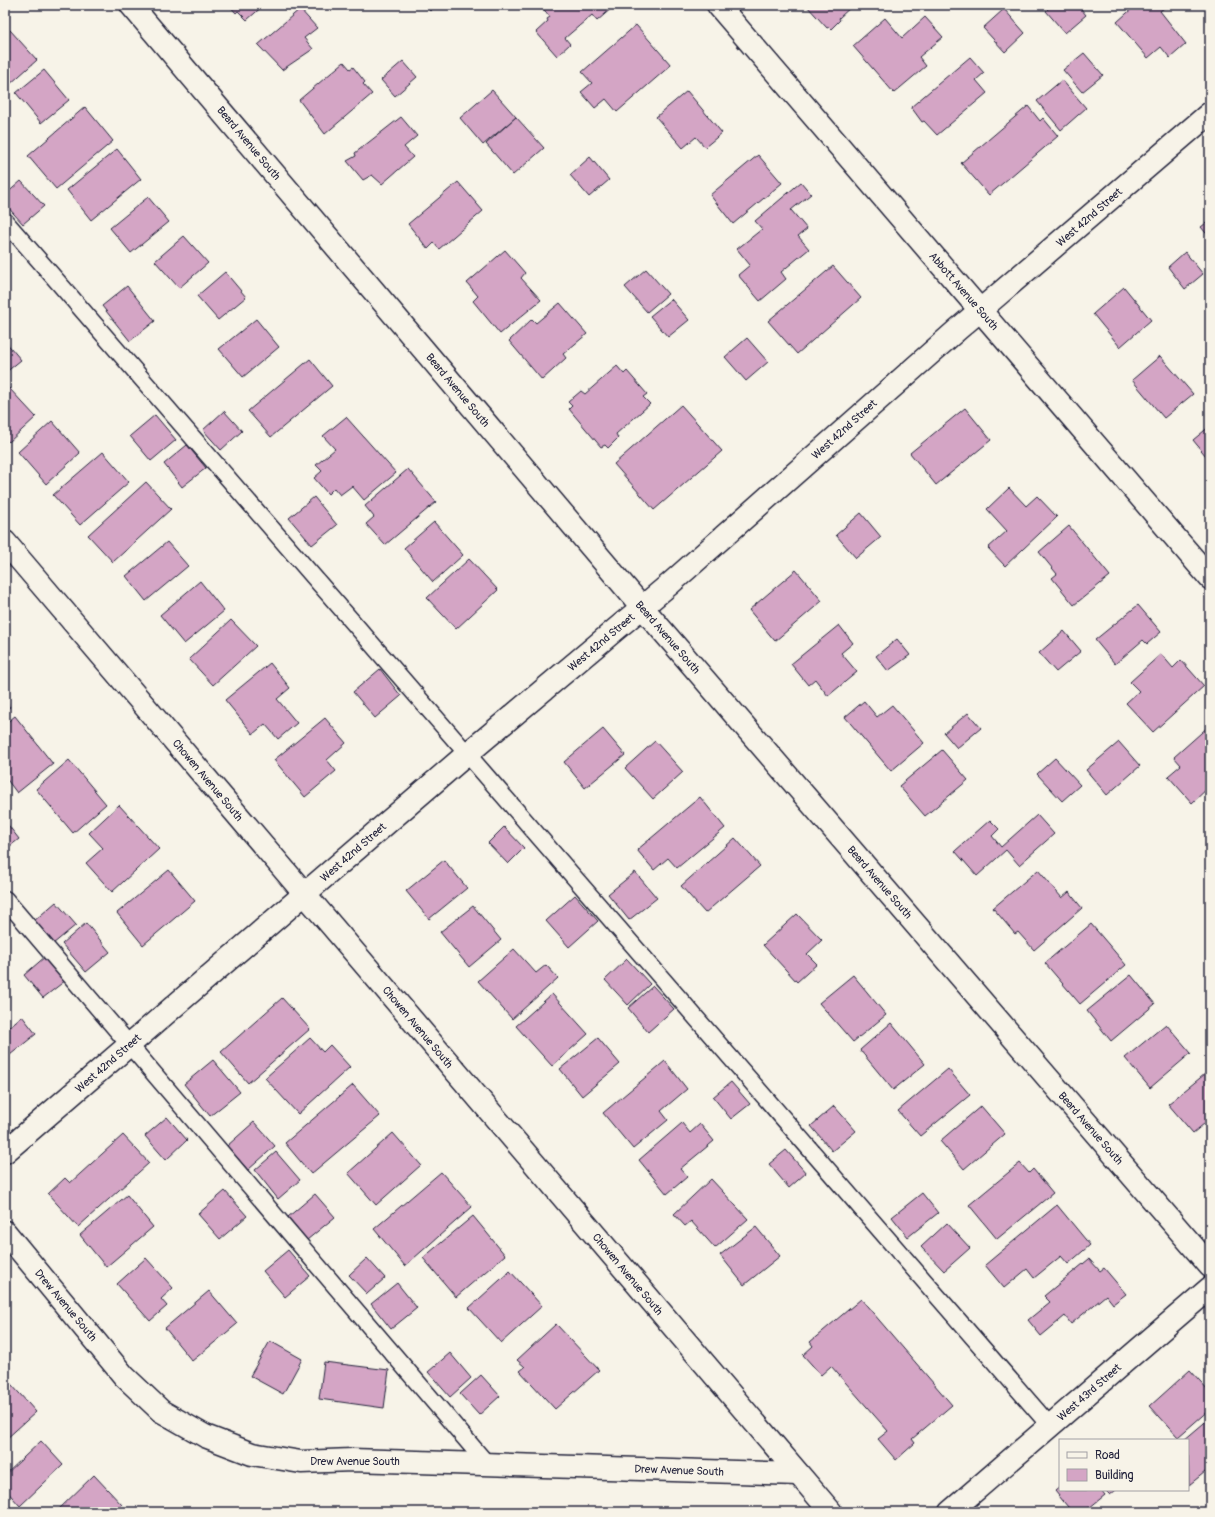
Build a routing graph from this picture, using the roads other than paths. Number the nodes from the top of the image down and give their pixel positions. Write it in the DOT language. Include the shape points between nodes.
graph roads {
  1 [pos="131,5"];
  2 [pos="718,5"];
  3 [pos="1210,113"];
  4 [pos="5,221"];
  5 [pos="980,310"];
  6 [pos="5,542"];
  7 [pos="1210,578"];
  8 [pos="642,607"];
  9 [pos="467,754"];
  10 [pos="304,894"];
  11 [pos="5,899"];
  12 [pos="130,1044"];
  13 [pos="5,1152"];
  14 [pos="5,1232"];
  15 [pos="1210,1266"];
  16 [pos="1210,1288"];
  17 [pos="1050,1426"];
  18 [pos="487,1464"];
  19 [pos="798,1474"];
  20 [pos="830,1512"];
  21 [pos="950,1512"];
  1 -- 8 [label="street, Beard Avenue South"];
  2 -- 5 [label="street, Abbott Avenue South"];
  3 -- 5 [label="street, West 42nd Street"];
  4 -- 9 [label="lane"];
  5 -- 7 [label="street, Abbott Avenue South"];
  5 -- 8 [label="street, West 42nd Street"];
  6 -- 10 [label="street, Chowen Avenue South"];
  8 -- 9 [label="street, West 42nd Street"];
  8 -- 15 [label="street, Beard Avenue South"];
  9 -- 10 [label="street, West 42nd Street"];
  9 -- 17 [label="lane"];
  10 -- 12 [label="street, West 42nd Street"];
  10 -- 19 [label="street, Chowen Avenue South"];
  11 -- 12 [label="lane"];
  12 -- 13 [label="street, West 42nd Street"];
  12 -- 18 [label="lane"];
  14 -- 18 [label="street, Drew Avenue South" via="124,1376 162,1411 205,1436 252,1454 302,1462 352,1460"];
  16 -- 17 [label="street, West 43rd Street"];
  17 -- 21 [label="street, West 43rd Street"];
  18 -- 19 [label="street, Drew Avenue South"];
  19 -- 20 [label="street, Chowen Avenue South"];
}
